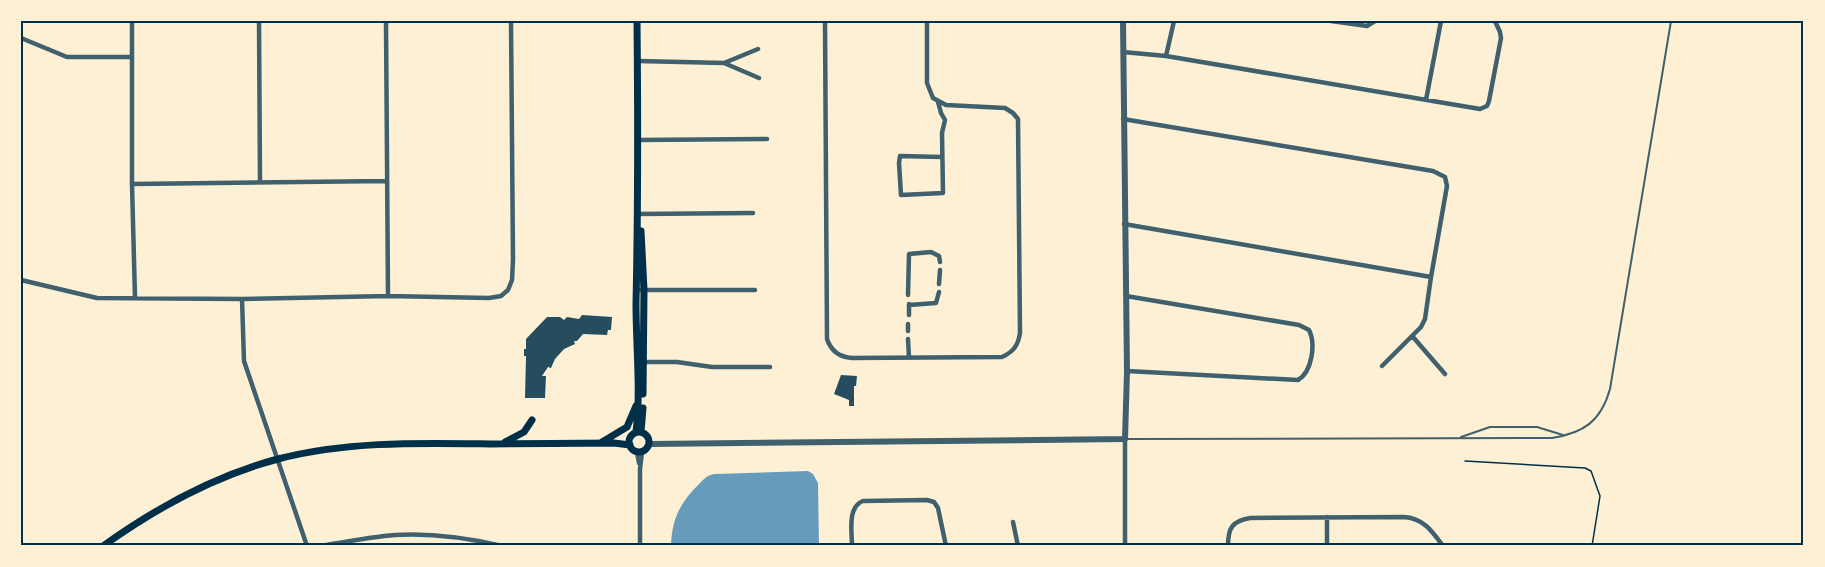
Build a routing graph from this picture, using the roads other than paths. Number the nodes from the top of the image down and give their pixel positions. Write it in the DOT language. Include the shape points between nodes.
graph roads {
  1 [pos="132,21"];
  2 [pos="259,21"];
  3 [pos="386,21"];
  4 [pos="512,21"];
  5 [pos="638,21"];
  6 [pos="825,21"];
  7 [pos="927,21"];
  8 [pos="1123,21"];
  9 [pos="1174,21"];
  10 [pos="1331,21"];
  11 [pos="1375,21"];
  12 [pos="1441,21"];
  13 [pos="1495,21"];
  14 [pos="1671,21"];
  15 [pos="21,38"];
  16 [pos="758,49"];
  17 [pos="1123,52"];
  18 [pos="1166,56"];
  19 [pos="132,57"];
  20 [pos="638,61"];
  21 [pos="724,63"];
  22 [pos="759,78"];
  23 [pos="1426,100"];
  24 [pos="938,102"];
  25 [pos="1123,119"];
  26 [pos="767,139"];
  27 [pos="638,140"];
  28 [pos="942,158"];
  29 [pos="260,181"];
  30 [pos="387,181"];
  31 [pos="132,184"];
  32 [pos="638,213"];
  33 [pos="753,213"];
  34 [pos="1124,224"];
  35 [pos="940,262"];
  36 [pos="939,270"];
  37 [pos="1431,277"];
  38 [pos="21,280"];
  39 [pos="939,284"];
  40 [pos="640,290"];
  41 [pos="755,290"];
  42 [pos="939,292"];
  43 [pos="908,295"];
  44 [pos="388,296"];
  45 [pos="1126,296"];
  46 [pos="135,298"];
  47 [pos="242,299"];
  48 [pos="909,315"];
  49 [pos="909,324"];
  50 [pos="908,331"];
  51 [pos="1413,337"];
  52 [pos="908,339"];
  53 [pos="909,358"];
  54 [pos="640,362"];
  55 [pos="770,366"];
  56 [pos="1382,366"];
  57 [pos="1126,371"];
  58 [pos="1445,374"];
  59 [pos="639,395"];
  60 [pos="532,420"];
  61 [pos="639,432"];
  62 [pos="1565,436"];
  63 [pos="1458,438"];
  64 [pos="1125,439"];
  65 [pos="630,442"];
  66 [pos="599,443"];
  67 [pos="500,444"];
  68 [pos="650,444"];
  69 [pos="639,452"];
  70 [pos="277,459"];
  71 [pos="1327,517"];
  72 [pos="1013,522"];
  73 [pos="103,546"];
  74 [pos="308,546"];
  75 [pos="321,546"];
  76 [pos="502,546"];
  77 [pos="640,546"];
  78 [pos="852,546"];
  79 [pos="946,546"];
  80 [pos="1018,546"];
  81 [pos="1125,546"];
  82 [pos="1228,546"];
  83 [pos="1327,546"];
  84 [pos="1443,546"];
  1 -- 19 [label="street"];
  2 -- 29 [label="street"];
  3 -- 30 [label="street"];
  4 -- 44 [label="street" via="511,283 504,294 489,298"];
  5 -- 20 [label="main road"];
  6 -- 53 [label="street" via="827,339 833,351 845,357"];
  7 -- 24 [label="street" via="927,83 930,95"];
  8 -- 17 [label="street"];
  9 -- 18 [label="street"];
  10 -- 11 [label="street" via="1366,26"];
  12 -- 23 [label="street"];
  13 -- 23 [label="street" via="1501,38 1487,106 1480,109"];
  14 -- 62 [label="lane" via="1610,389 1598,416 1579,432"];
  15 -- 19 [label="street" via="67,57"];
  16 -- 21 [label="street"];
  17 -- 18 [label="street"];
  17 -- 25 [label="street"];
  18 -- 23 [label="street"];
  19 -- 31 [label="street"];
  20 -- 21 [label="street"];
  20 -- 27 [label="main road"];
  21 -- 22 [label="street"];
  24 -- 28 [label="street" via="945,120"];
  24 -- 53 [label="street" via="1000,106 1018,119 1020,333 1015,348 1002,357"];
  25 -- 34 [label="street"];
  25 -- 37 [label="street" via="1439,173 1447,186"];
  26 -- 27 [label="street"];
  27 -- 32 [label="main road"];
  28 -- 28 [label="street" via="943,194 901,195 900,156"];
  29 -- 30 [label="street"];
  29 -- 31 [label="street"];
  30 -- 44 [label="street"];
  31 -- 46 [label="street"];
  32 -- 33 [label="street"];
  32 -- 40 [label="main road"];
  34 -- 37 [label="street"];
  34 -- 45 [label="street"];
  35 -- 43 [label="street" via="935,252 909,254"];
  36 -- 39 [label="street"];
  37 -- 51 [label="street" via="1425,319"];
  38 -- 46 [label="street" via="97,298"];
  40 -- 41 [label="street"];
  40 -- 54 [label="main road"];
  42 -- 48 [label="street" via="936,303 909,304"];
  44 -- 47 [label="street"];
  45 -- 57 [label="street"];
  45 -- 57 [label="street" via="1299,325 1309,330 1312,343 1308,370 1298,380"];
  46 -- 47 [label="street"];
  47 -- 70 [label="street" via="244,362"];
  49 -- 50 [label="street"];
  51 -- 56 [label="street"];
  51 -- 58 [label="street"];
  52 -- 53 [label="street"];
  54 -- 55 [label="street"];
  54 -- 59 [label="main road"];
  54 -- 61 [label="main road"];
  57 -- 64 [label="street"];
  59 -- 61 [label="main road"];
  59 -- 66 [label="main road" via="627,427"];
  60 -- 67 [label="main road" via="524,432"];
  61 -- 65 [label="main road"];
  61 -- 68 [label="main road" via="648,436"];
  62 -- 63 [label="lane"];
  62 -- 63 [label="lane" via="1537,427 1490,427"];
  63 -- 64 [label="lane"];
  64 -- 68 [label="street"];
  64 -- 81 [label="street"];
  65 -- 66 [label="main road"];
  65 -- 69 [label="main road"];
  66 -- 67 [label="main road"];
  67 -- 70 [label="main road" via="388,443"];
  68 -- 69 [label="main road"];
  69 -- 77 [label="street"];
  70 -- 73 [label="main road" via="220,478 185,495"];
  70 -- 74 [label="street"];
  71 -- 82 [label="street" via="1238,520 1229,531"];
  71 -- 83 [label="street"];
  71 -- 84 [label="street" via="1412,517 1423,523"];
  72 -- 80 [label="street"];
  75 -- 76 [label="street" via="415,535"];
  78 -- 79 [label="street" via="853,510 858,503 927,500 938,508"];
}
